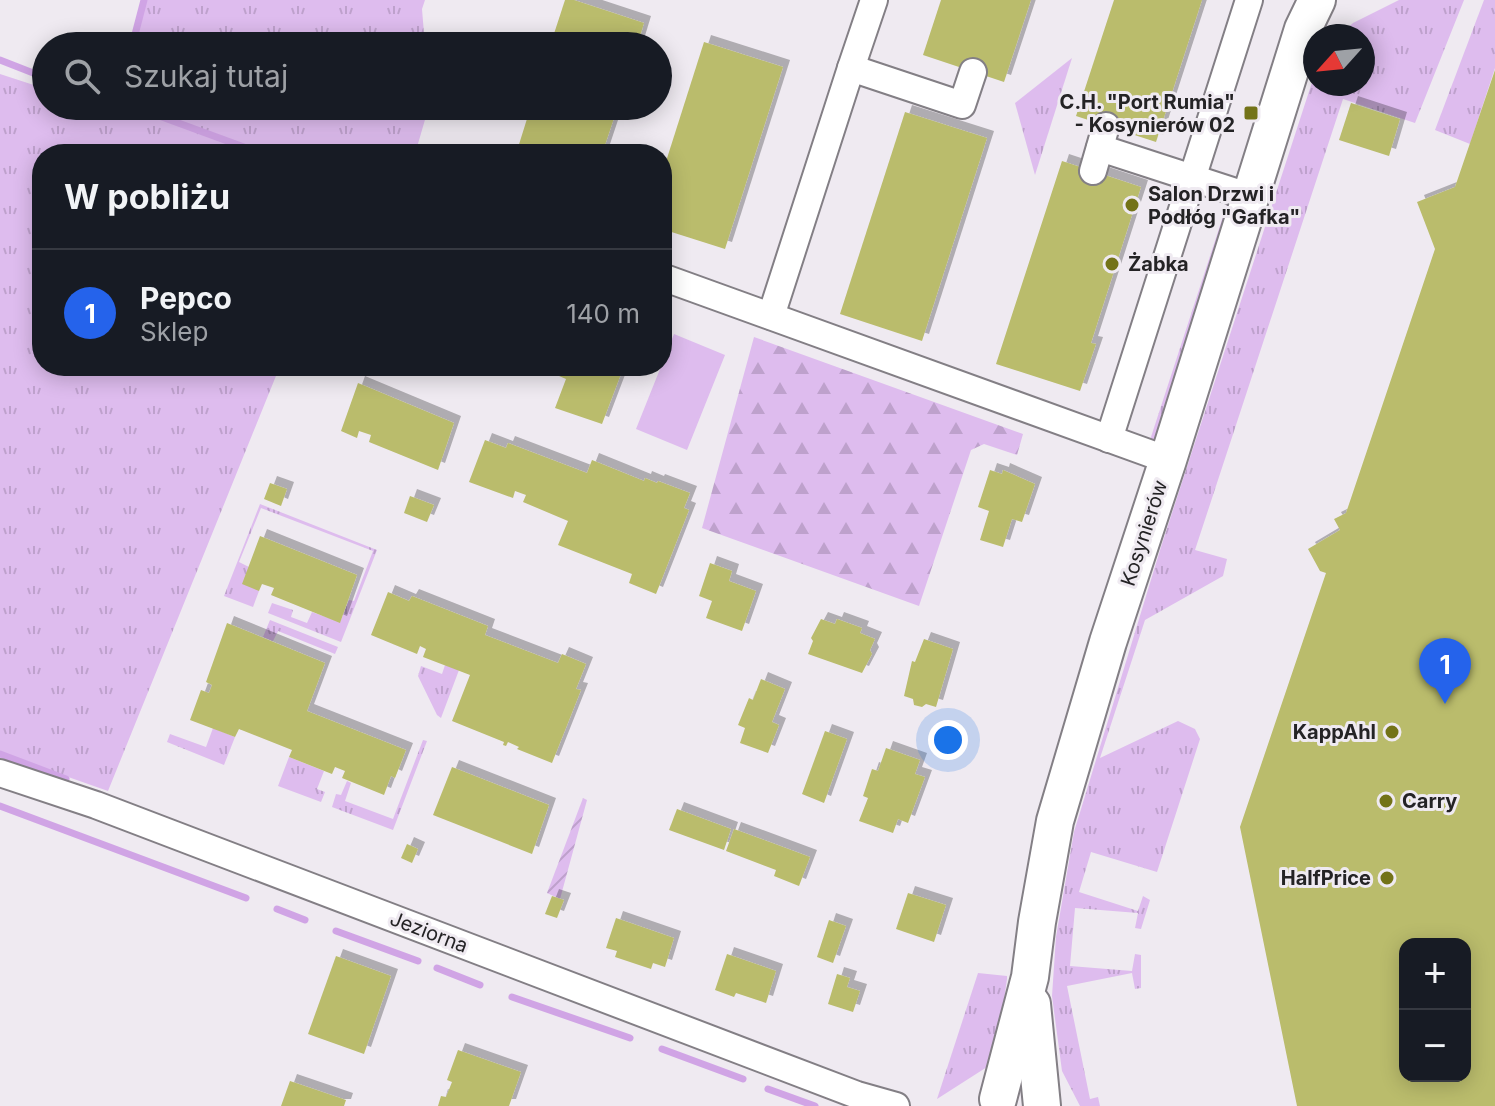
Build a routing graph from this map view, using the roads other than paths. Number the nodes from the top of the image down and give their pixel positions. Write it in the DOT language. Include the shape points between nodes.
graph roads {
  1 [pos="874,0"];
  2 [pos="1249,0"];
  3 [pos="1317,0"];
  4 [pos="1343,0"];
  5 [pos="1328,24"];
  6 [pos="1303,64"];
  7 [pos="851,68"];
  8 [pos="973,72"];
  9 [pos="1284,95"];
  10 [pos="1100,148"];
  11 [pos="1193,178"];
  12 [pos="1251,197"];
  13 [pos="672,281"];
  14 [pos="771,316"];
  15 [pos="1109,439"];
  16 [pos="1168,460"];
  17 [pos="0,773"];
  18 [pos="1030,977"];
  19 [pos="866,1101"];
  20 [pos="1003,1104"];
  21 [pos="896,1106"];
  22 [pos="1042,1106"];
  1 -- 7 [label="street"];
  2 -- 11 [label="street"];
  3 -- 9 [label="main road, Kosynierów"];
  4 -- 5 [label="main road"];
  6 -- 9 [label="main road, Kosynierów"];
  7 -- 8 [label="street" via="962,105"];
  7 -- 14 [label="street"];
  9 -- 12 [label="main road, Kosynierów"];
  10 -- 11 [label="street"];
  11 -- 12 [label="street"];
  11 -- 15 [label="street"];
  12 -- 16 [label="main road, Kosynierów"];
  13 -- 14 [label="street"];
  14 -- 15 [label="street"];
  15 -- 16 [label="street"];
  16 -- 18 [label="main road, Kosynierów" via="1055,821"];
  17 -- 19 [label="street, Jeziorna" via="109,810"];
  18 -- 20 [label="main road, Kosynierów"];
  18 -- 22 [label="main road, Kosynierów"];
  19 -- 21 [label="street, Jeziorna"];
}
